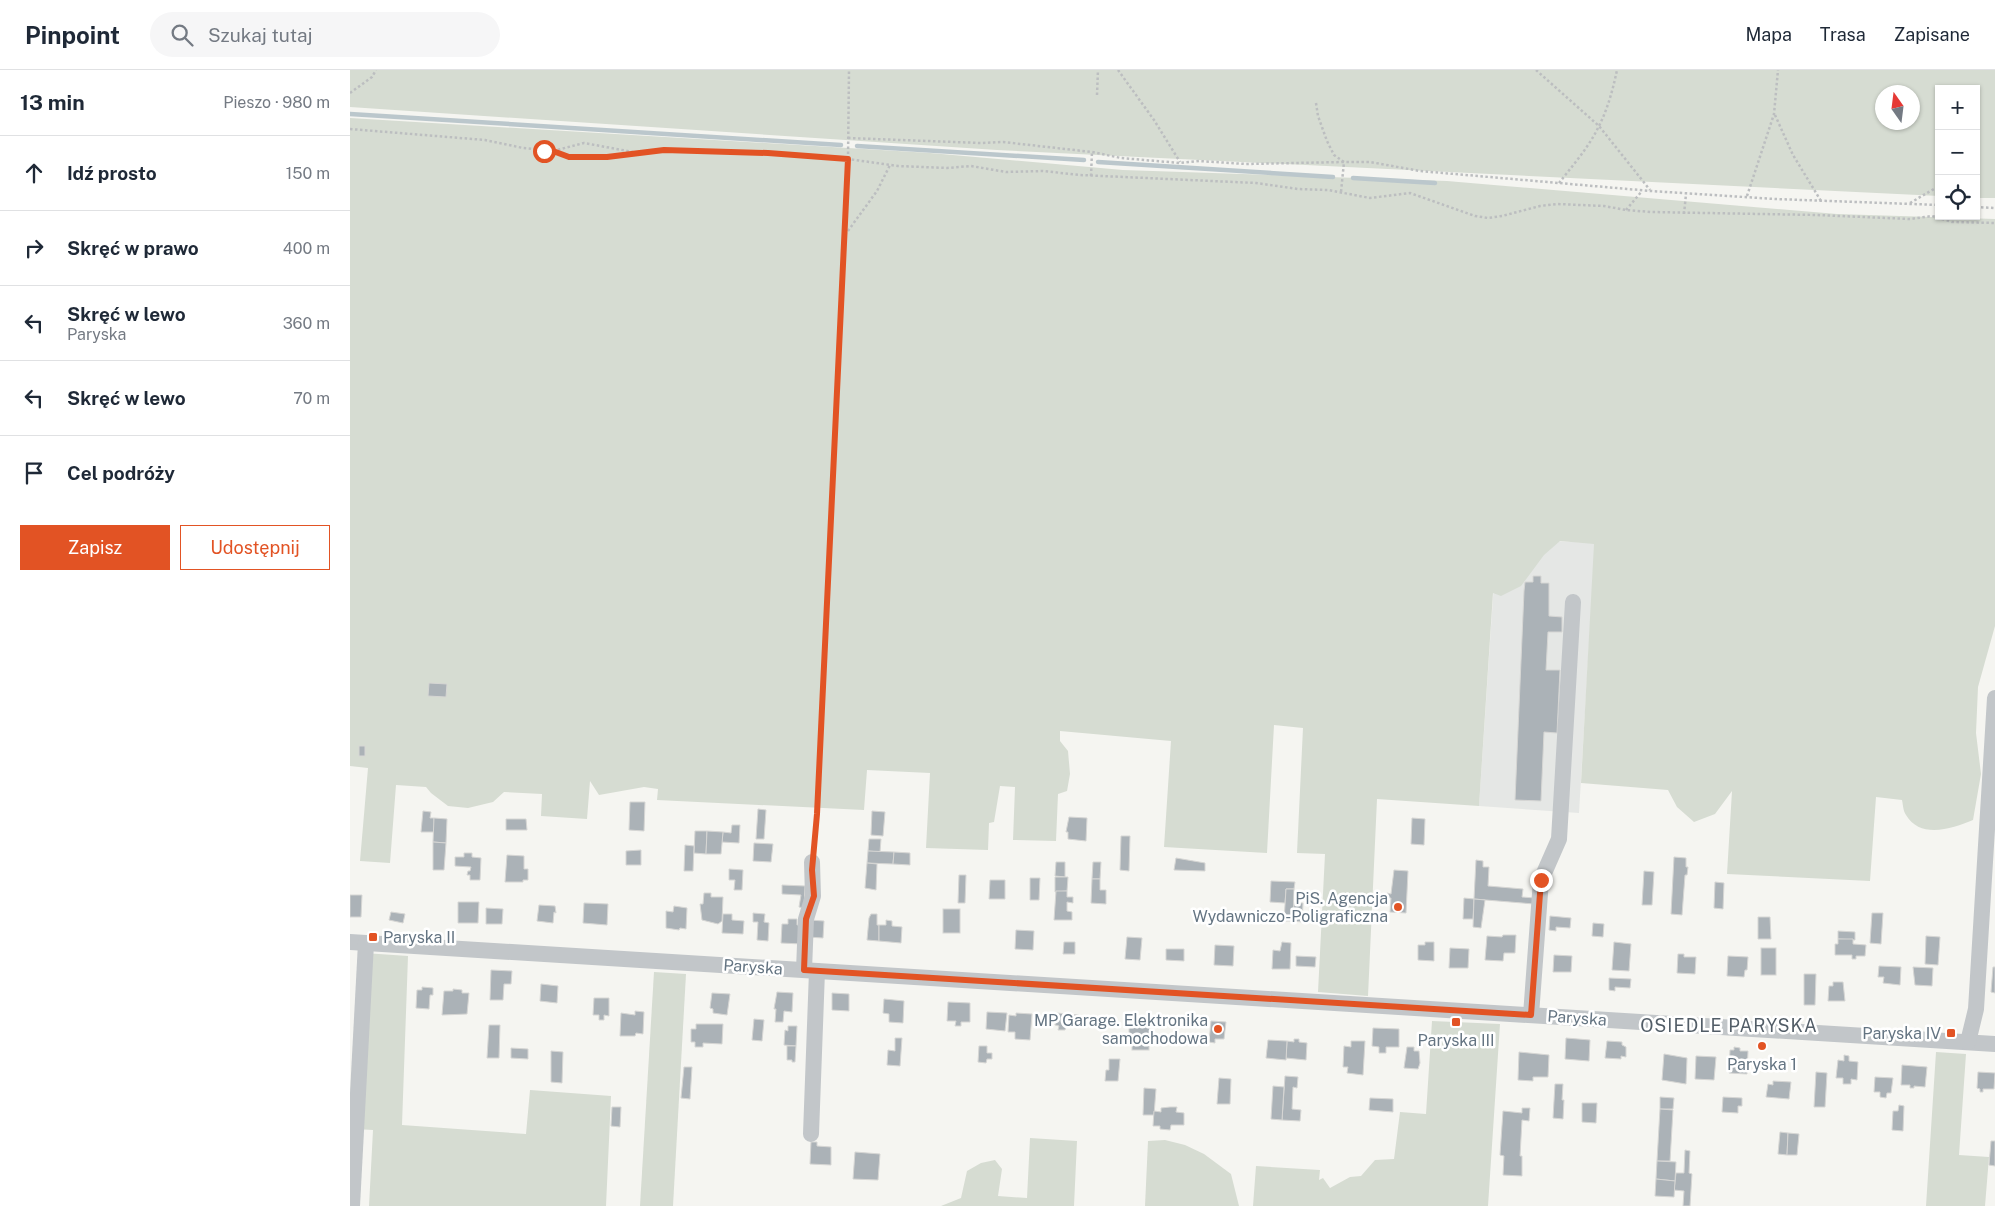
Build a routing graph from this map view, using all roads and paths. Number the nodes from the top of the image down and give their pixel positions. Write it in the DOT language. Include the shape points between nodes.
graph roads {
  1 [pos="376,70"];
  2 [pos="849,70"];
  3 [pos="1098,70"];
  4 [pos="1118,70"];
  5 [pos="1536,70"];
  6 [pos="1617,70"];
  7 [pos="1778,70"];
  8 [pos="350,93"];
  9 [pos="1097,95"];
  10 [pos="1316,103"];
  11 [pos="1774,114"];
  12 [pos="1599,126"];
  13 [pos="350,129"];
  14 [pos="848,138"];
  15 [pos="553,151"];
  16 [pos="637,152"];
  17 [pos="1092,152"];
  18 [pos="848,159"];
  19 [pos="1344,162"];
  20 [pos="1180,163"];
  21 [pos="890,165"];
  22 [pos="1091,176"];
  23 [pos="1559,183"];
  24 [pos="1935,188"];
  25 [pos="1642,190"];
  26 [pos="1651,191"];
  27 [pos="1341,192"];
  28 [pos="1686,194"];
  29 [pos="1747,197"];
  30 [pos="1821,201"];
  31 [pos="1908,204"];
  32 [pos="1935,205"];
  33 [pos="1980,207"];
  34 [pos="1995,208"];
  35 [pos="1626,210"];
  36 [pos="1684,214"];
  37 [pos="1995,223"];
  38 [pos="844,235"];
  39 [pos="1573,602"];
  40 [pos="1995,698"];
  41 [pos="812,862"];
  42 [pos="358,942"];
  43 [pos="810,970"];
  44 [pos="1531,1015"];
  45 [pos="1968,1042"];
  46 [pos="1995,1044"];
  47 [pos="811,1134"];
  48 [pos="352,1206"];
  1 -- 8 [label="path" via="372,77"];
  2 -- 14 [label="path"];
  3 -- 9 [label="path"];
  4 -- 20 [label="path"];
  5 -- 12 [label="path"];
  6 -- 12 [label="path"];
  7 -- 11 [label="path"];
  10 -- 19 [label="path" via="1327,141 1334,155"];
  11 -- 29 [label="path"];
  11 -- 30 [label="path" via="1792,155"];
  12 -- 23 [label="path"];
  12 -- 26 [label="path"];
  13 -- 15 [label="path" via="485,140"];
  14 -- 17 [label="path" via="1003,142"];
  14 -- 18 [label="path"];
  15 -- 16 [label="path" via="569,157 607,157"];
  15 -- 16 [label="path" via="584,143"];
  16 -- 18 [label="path" via="768,153"];
  17 -- 20 [label="path"];
  17 -- 22 [label="path"];
  18 -- 21 [label="path"];
  18 -- 38 [label="path"];
  19 -- 20 [label="path"];
  19 -- 23 [label="path" via="1370,162 1420,171"];
  19 -- 27 [label="path"];
  21 -- 22 [label="path" via="971,166 1006,172 1043,171"];
  21 -- 38 [label="path" via="877,192"];
  22 -- 27 [label="path" via="1256,183"];
  23 -- 25 [label="path"];
  24 -- 31 [label="path"];
  25 -- 26 [label="path"];
  25 -- 35 [label="path"];
  26 -- 28 [label="path"];
  27 -- 35 [label="path" via="1370,198 1410,193 1488,218 1556,204"];
  28 -- 29 [label="path"];
  28 -- 36 [label="path"];
  29 -- 30 [label="path"];
  30 -- 31 [label="path"];
  31 -- 32 [label="path"];
  33 -- 34 [label="path"];
  35 -- 36 [label="path"];
  36 -- 37 [label="path" via="1910,219 1932,216 1952,222"];
  38 -- 41 [label="path" via="817,814"];
  39 -- 44 [label="street" via="1559,839 1541,880"];
  40 -- 45 [label="street" via="1976,1009"];
  41 -- 43 [label="street" via="814,896 806,919"];
  42 -- 43 [label="street, Paryska"];
  42 -- 48 [label="street"];
  43 -- 44 [label="street, Paryska"];
  43 -- 47 [label="street"];
  44 -- 45 [label="street, Paryska"];
  45 -- 46 [label="street, Paryska"];
}
